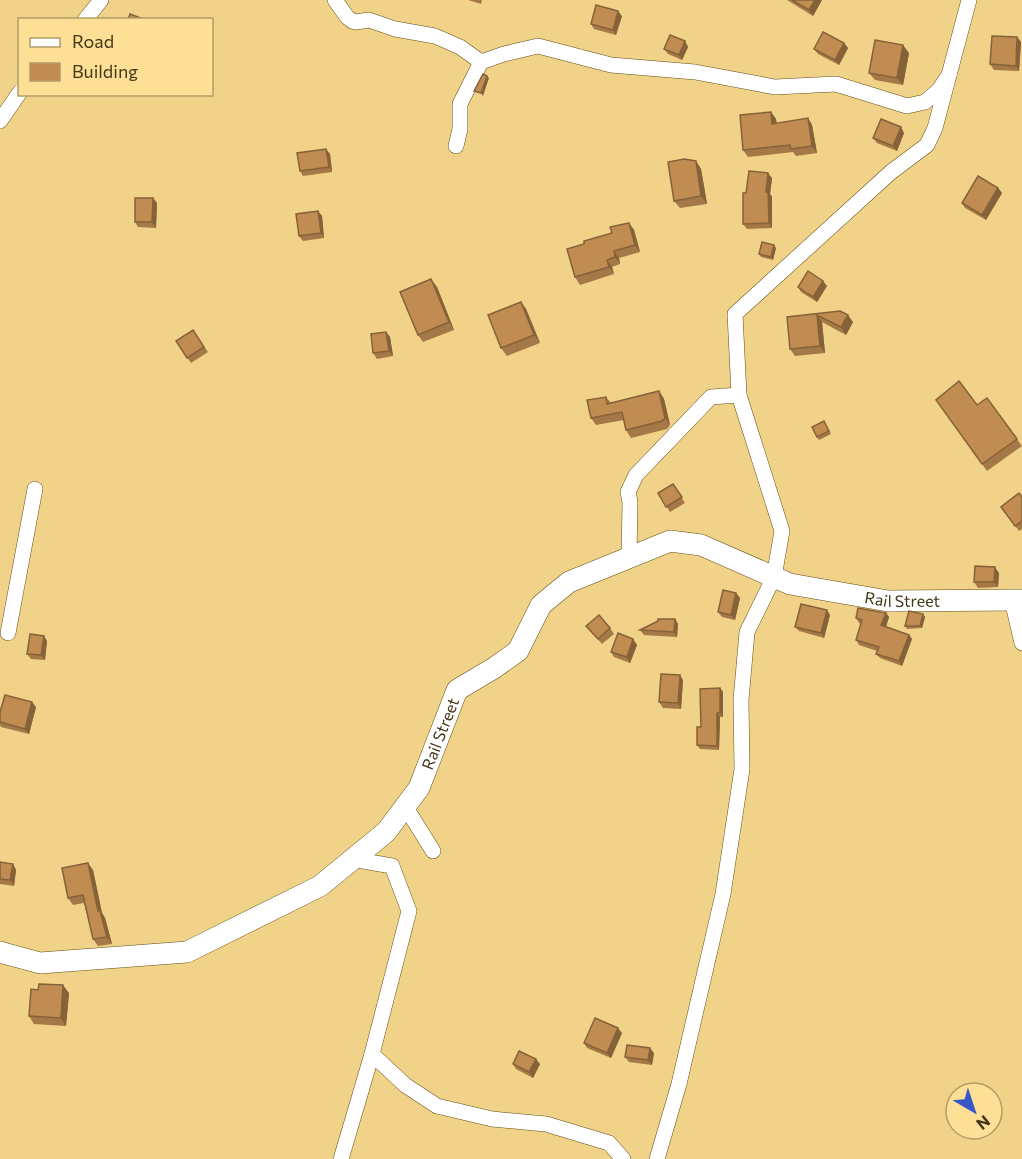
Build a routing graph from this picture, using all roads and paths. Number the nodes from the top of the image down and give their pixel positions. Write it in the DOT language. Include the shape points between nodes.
graph roads {
  1 [pos="101,0"];
  2 [pos="335,0"];
  3 [pos="969,0"];
  4 [pos="87,18"];
  5 [pos="482,62"];
  6 [pos="949,75"];
  7 [pos="18,95"];
  8 [pos="0,121"];
  9 [pos="456,146"];
  10 [pos="739,395"];
  11 [pos="35,489"];
  12 [pos="629,557"];
  13 [pos="774,577"];
  14 [pos="1017,600"];
  15 [pos="8,633"];
  16 [pos="1022,643"];
  17 [pos="405,806"];
  18 [pos="433,851"];
  19 [pos="352,860"];
  20 [pos="0,952"];
  21 [pos="372,1054"];
  22 [pos="341,1159"];
  23 [pos="623,1159"];
  24 [pos="657,1159"];
  1 -- 4 [label="street"];
  2 -- 5 [label="street" via="352,21 369,20 435,36"];
  3 -- 6 [label="street"];
  5 -- 6 [label="street" via="538,46 610,64 695,72 775,87 836,84 907,106 925,102"];
  5 -- 9 [label="street" via="460,104"];
  6 -- 10 [label="street" via="927,145 891,172 735,314"];
  7 -- 8 [label="street"];
  10 -- 12 [label="street" via="711,397 636,475 628,492"];
  10 -- 13 [label="street" via="782,531"];
  11 -- 15 [label="street"];
  12 -- 13 [label="street, Rail Street" via="670,541 701,545"];
  12 -- 17 [label="street, Rail Street" via="569,582 541,605 518,651 457,690 418,788"];
  13 -- 14 [label="street, Rail Street" via="790,584 888,601"];
  13 -- 24 [label="street" via="747,632 741,700 742,769 723,894 679,1084"];
  14 -- 16 [label="street"];
  17 -- 18 [label="street"];
  17 -- 19 [label="street, Rail Street" via="386,832"];
  19 -- 20 [label="street, Rail Street" via="320,886 186,952 40,963"];
  19 -- 21 [label="street" via="392,866 409,911"];
  21 -- 22 [label="street"];
  21 -- 23 [label="street" via="405,1085 437,1106 492,1119 546,1124 609,1143"];
}
